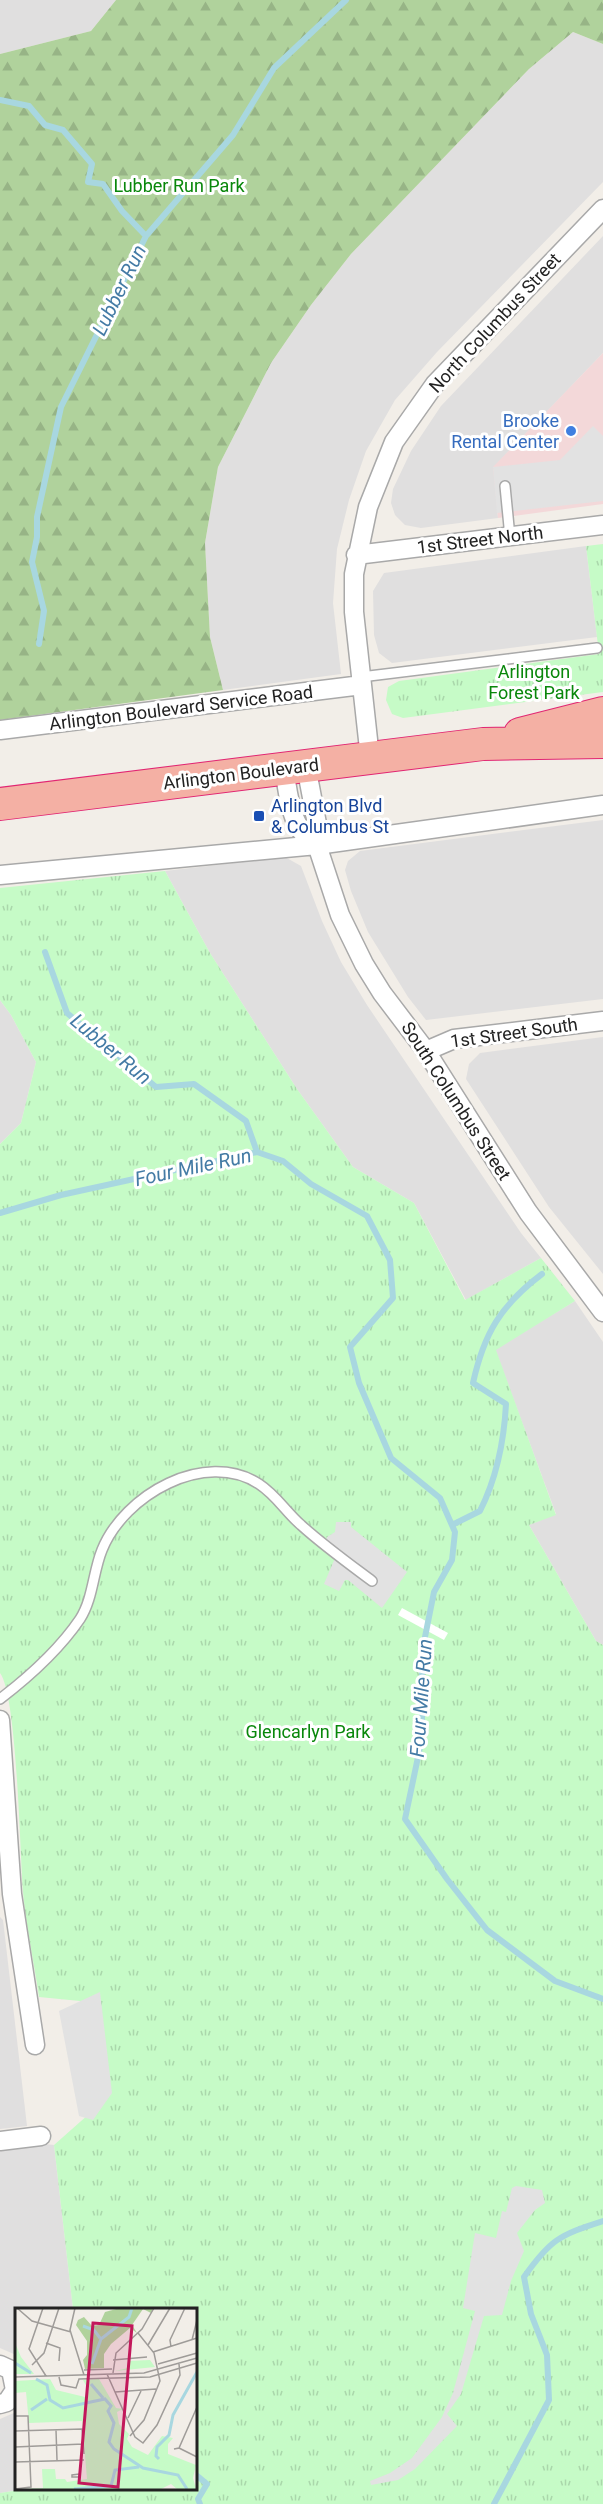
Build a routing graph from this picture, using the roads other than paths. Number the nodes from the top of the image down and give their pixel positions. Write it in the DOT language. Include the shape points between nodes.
graph roads {
  1 [pos="603,209"];
  2 [pos="505,486"];
  3 [pos="603,525"];
  4 [pos="510,537"];
  5 [pos="356,555"];
  6 [pos="597,648"];
  7 [pos="361,681"];
  8 [pos="603,713"];
  9 [pos="0,730"];
  10 [pos="603,741"];
  11 [pos="483,744"];
  12 [pos="370,758"];
  13 [pos="295,767"];
  14 [pos="0,804"];
  15 [pos="603,806"];
  16 [pos="317,845"];
  17 [pos="0,875"];
  18 [pos="603,1021"];
  19 [pos="426,1051"];
  20 [pos="603,1312"];
  21 [pos="372,1581"];
  22 [pos="0,1699"];
  23 [pos="0,1720"];
  24 [pos="6,1895"];
  25 [pos="35,2045"];
  26 [pos="41,2136"];
  27 [pos="0,2141"];
  28 [pos="0,2365"];
  29 [pos="0,2403"];
  1 -- 5 [label="street, North Columbus Street" via="435,384 394,442 371,498"];
  2 -- 4 [label="lane"];
  3 -- 4 [label="street, 1st Street North"];
  4 -- 5 [label="street, 1st Street North"];
  5 -- 7 [label="street, North Columbus Street" via="354,612"];
  6 -- 7 [label="lane, Arlington Boulevard Service Road"];
  7 -- 9 [label="street, Arlington Boulevard Service Road"];
  7 -- 12 [label="street, North Columbus Street"];
  8 -- 11 [label="highway, Arlington Boulevard"];
  10 -- 11 [label="highway, Arlington Boulevard"];
  11 -- 12 [label="highway, Arlington Boulevard"];
  12 -- 13 [label="highway, Arlington Boulevard"];
  13 -- 14 [label="highway, Arlington Boulevard"];
  13 -- 16 [label="street, South Columbus Street" via="318,829"];
  15 -- 16 [label="street"];
  16 -- 17 [label="street"];
  16 -- 19 [label="street, South Columbus Street" via="352,943 382,993"];
  18 -- 19 [label="street, 1st Street South" via="454,1039"];
  19 -- 20 [label="street, South Columbus Street" via="528,1212"];
  21 -- 22 [label="lane" via="299,1524 259,1484 234,1472 205,1472 179,1480 146,1497 119,1522 102,1549 82,1616 51,1654"];
  23 -- 24 [label="street"];
  24 -- 25 [label="street"];
  26 -- 27 [label="street"];
  28 -- 29 [label="street" via="11,2370 15,2390 7,2402"];
}
